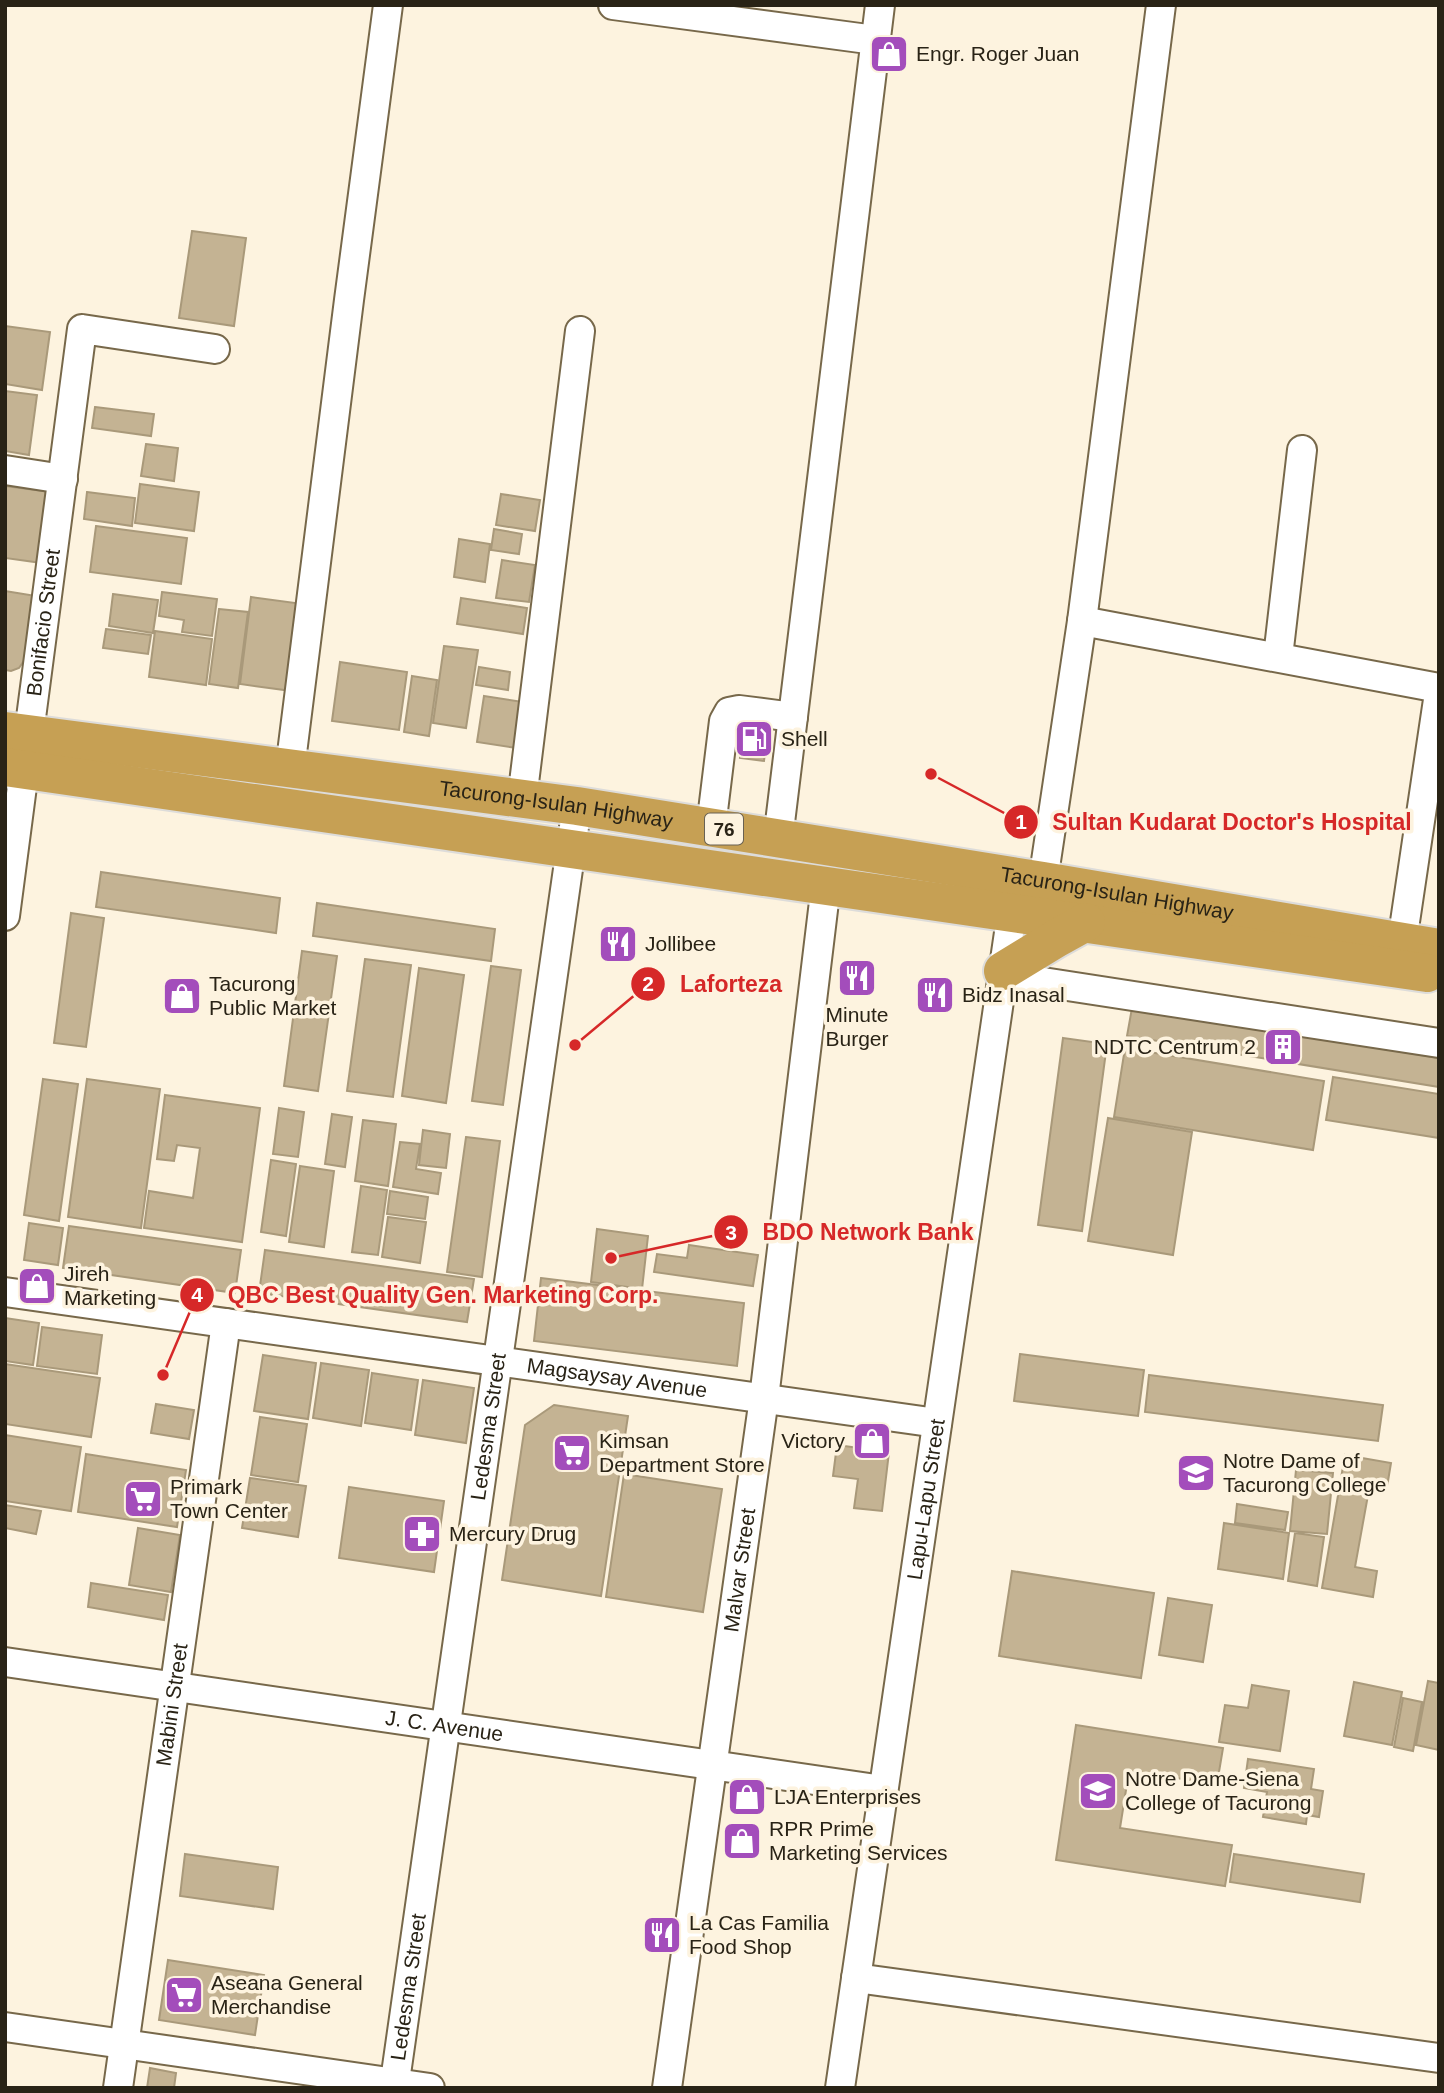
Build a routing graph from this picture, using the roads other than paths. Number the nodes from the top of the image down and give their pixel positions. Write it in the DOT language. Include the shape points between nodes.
graph roads {
  1 [pos="388,5"];
  2 [pos="613,5"];
  3 [pos="880,5"];
  4 [pos="1161,5"];
  5 [pos="875,40"];
  6 [pos="580,331"];
  7 [pos="215,349"];
  8 [pos="1302,450"];
  9 [pos="5,470"];
  10 [pos="63,479"];
  11 [pos="1082,621"];
  12 [pos="1279,657"];
  13 [pos="1439,688"];
  14 [pos="1439,693"];
  15 [pos="793,717"];
  16 [pos="16,751"];
  17 [pos="290,769"];
  18 [pos="522,799"];
  19 [pos="577,806"];
  20 [pos="711,827"];
  21 [pos="778,839"];
  22 [pos="571,849"];
  23 [pos="1043,881"];
  24 [pos="826,886"];
  25 [pos="1012,912"];
  26 [pos="5,916"];
  27 [pos="1086,922"];
  28 [pos="1420,945"];
  29 [pos="1003,974"];
  30 [pos="1439,975"];
  31 [pos="1439,1043"];
  32 [pos="5,1292"];
  33 [pos="226,1323"];
  34 [pos="498,1361"];
  35 [pos="764,1398"];
  36 [pos="937,1423"];
  37 [pos="5,1662"];
  38 [pos="175,1687"];
  39 [pos="445,1726"];
  40 [pos="712,1765"];
  41 [pos="883,1790"];
  42 [pos="856,1978"];
  43 [pos="5,2027"];
  44 [pos="125,2044"];
  45 [pos="1439,2058"];
  46 [pos="394,2085"];
  47 [pos="118,2088"];
  48 [pos="430,2088"];
  49 [pos="667,2088"];
  50 [pos="840,2088"];
  1 -- 17 [label="street"];
  2 -- 5 [label="street"];
  3 -- 5 [label="street"];
  4 -- 11 [label="street"];
  5 -- 15 [label="street"];
  6 -- 18 [label="street"];
  7 -- 10 [label="street, Bonifacio Street" via="82,329"];
  8 -- 12 [label="street"];
  9 -- 10 [label="street"];
  10 -- 16 [label="street, Bonifacio Street"];
  11 -- 12 [label="street"];
  11 -- 23 [label="street"];
  12 -- 13 [label="street"];
  14 -- 28 [label="street"];
  15 -- 20 [label="street" via="729,712 724,721"];
  15 -- 21 [label="street"];
  16 -- 17 [label="highway, Tacurong-Isulan Highway / 76"];
  16 -- 22 [label="highway, Tacurong-Isulan Highway / 76"];
  16 -- 26 [label="street, Bonifacio Street"];
  17 -- 18 [label="highway, Tacurong-Isulan Highway / 76"];
  18 -- 19 [label="highway, Tacurong-Isulan Highway / 76"];
  19 -- 20 [label="highway, Tacurong-Isulan Highway / 76"];
  19 -- 22 [label="street, Ledesma Street"];
  20 -- 21 [label="highway, Tacurong-Isulan Highway / 76"];
  21 -- 23 [label="highway, Tacurong-Isulan Highway / 76"];
  22 -- 24 [label="highway, Tacurong-Isulan Highway / 76"];
  22 -- 34 [label="street, Ledesma Street"];
  23 -- 28 [label="highway, Tacurong-Isulan Highway / 76"];
  24 -- 25 [label="highway, Tacurong-Isulan Highway / 76"];
  24 -- 35 [label="street, Malvar Street"];
  25 -- 27 [label="highway, Tacurong-Isulan Highway / 76"];
  25 -- 29 [label="street, Lapu-Lapu Street"];
  27 -- 29 [label="highway"];
  27 -- 30 [label="highway, Tacurong-Isulan Highway / 76"];
  29 -- 31 [label="street"];
  29 -- 36 [label="street, Lapu-Lapu Street"];
  32 -- 33 [label="street, Magsaysay Avenue"];
  33 -- 34 [label="street, Magsaysay Avenue"];
  33 -- 38 [label="street, Mabini Street"];
  34 -- 35 [label="street, Magsaysay Avenue"];
  34 -- 39 [label="street, Ledesma Street"];
  35 -- 36 [label="street, Magsaysay Avenue"];
  35 -- 40 [label="street, Malvar Street"];
  36 -- 41 [label="street, Lapu-Lapu Street"];
  37 -- 38 [label="street, J. C. Avenue"];
  38 -- 39 [label="street, J. C. Avenue"];
  38 -- 44 [label="street, Mabini Street"];
  39 -- 40 [label="street, J. C. Avenue"];
  39 -- 46 [label="street, Ledesma Street"];
  40 -- 41 [label="street, J. C. Avenue"];
  40 -- 49 [label="street, Malvar Street"];
  41 -- 42 [label="street, Lapu-Lapu Street"];
  42 -- 45 [label="street"];
  42 -- 50 [label="street, Lapu-Lapu Street"];
  43 -- 44 [label="street"];
  44 -- 46 [label="street"];
  44 -- 47 [label="street, Mabini Street"];
  46 -- 48 [label="street"];
}
